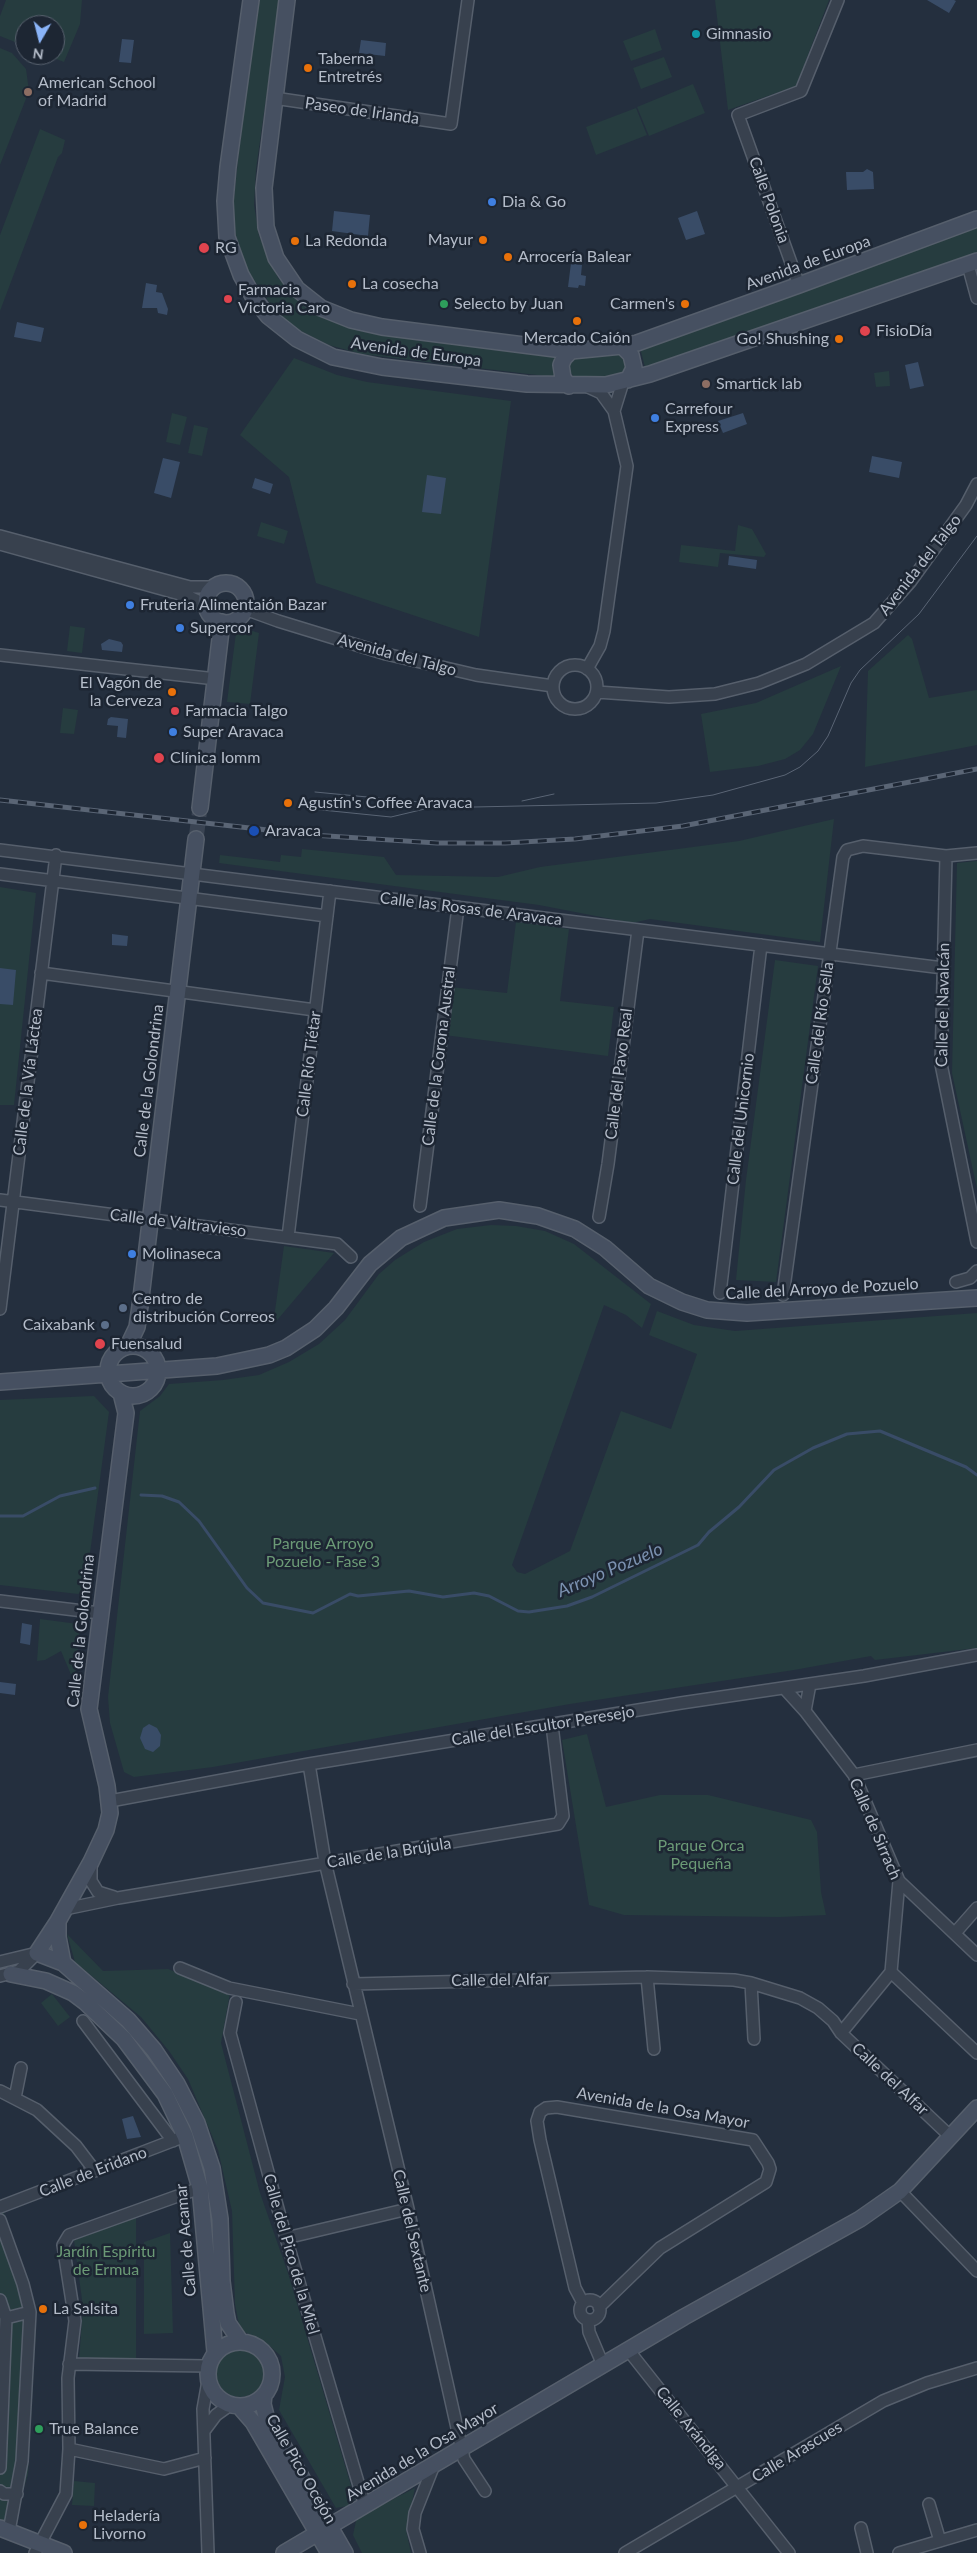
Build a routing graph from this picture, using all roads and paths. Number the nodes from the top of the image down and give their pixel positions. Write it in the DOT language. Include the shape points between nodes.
graph roads {
  1 [pos="251,0"];
  2 [pos="287,0"];
  3 [pos="468,0"];
  4 [pos="838,0"];
  5 [pos="274,98"];
  6 [pos="977,219"];
  7 [pos="972,263"];
  8 [pos="799,285"];
  9 [pos="977,298"];
  10 [pos="622,346"];
  11 [pos="571,351"];
  12 [pos="625,381"];
  13 [pos="569,386"];
  14 [pos="588,387"];
  15 [pos="614,411"];
  16 [pos="977,484"];
  17 [pos="0,536"];
  18 [pos="0,544"];
  19 [pos="213,587"];
  20 [pos="245,609"];
  21 [pos="207,610"];
  22 [pos="222,622"];
  23 [pos="0,655"];
  24 [pos="587,669"];
  25 [pos="216,678"];
  26 [pos="553,686"];
  27 [pos="597,692"];
  28 [pos="200,808"];
  29 [pos="196,838"];
  30 [pos="0,850"];
  31 [pos="977,853"];
  32 [pos="56,855"];
  33 [pos="946,856"];
  34 [pos="193,872"];
  35 [pos="0,874"];
  36 [pos="53,880"];
  37 [pos="330,891"];
  38 [pos="190,898"];
  39 [pos="458,907"];
  40 [pos="327,916"];
  41 [pos="638,930"];
  42 [pos="761,945"];
  43 [pos="830,954"];
  44 [pos="943,968"];
  45 [pos="42,973"];
  46 [pos="178,991"];
  47 [pos="315,1010"];
  48 [pos="0,1200"];
  49 [pos="12,1202"];
  50 [pos="420,1206"];
  51 [pos="598,1217"];
  52 [pos="150,1219"];
  53 [pos="288,1237"];
  54 [pos="977,1242"];
  55 [pos="351,1257"];
  56 [pos="977,1271"];
  57 [pos="956,1282"];
  58 [pos="720,1294"];
  59 [pos="783,1295"];
  60 [pos="977,1298"];
  61 [pos="0,1309"];
  62 [pos="137,1327"];
  63 [pos="128,1346"];
  64 [pos="143,1348"];
  65 [pos="158,1370"];
  66 [pos="108,1374"];
  67 [pos="0,1382"];
  68 [pos="121,1393"];
  69 [pos="138,1395"];
  70 [pos="126,1412"];
  71 [pos="0,1601"];
  72 [pos="100,1613"];
  73 [pos="977,1655"];
  74 [pos="810,1684"];
  75 [pos="785,1688"];
  76 [pos="805,1711"];
  77 [pos="552,1725"];
  78 [pos="977,1750"];
  79 [pos="309,1764"];
  80 [pos="854,1776"];
  81 [pos="110,1800"];
  82 [pos="91,1862"];
  83 [pos="325,1862"];
  84 [pos="899,1882"];
  85 [pos="118,1898"];
  86 [pos="977,1908"];
  87 [pos="62,1915"];
  88 [pos="955,1933"];
  89 [pos="35,1954"];
  90 [pos="977,1956"];
  91 [pos="0,1962"];
  92 [pos="63,1962"];
  93 [pos="180,1968"];
  94 [pos="892,1972"];
  95 [pos="15,1974"];
  96 [pos="647,1977"];
  97 [pos="751,1983"];
  98 [pos="353,1984"];
  99 [pos="236,2002"];
  100 [pos="360,2014"];
  101 [pos="83,2021"];
  102 [pos="841,2033"];
  103 [pos="754,2038"];
  104 [pos="654,2049"];
  105 [pos="977,2053"];
  106 [pos="21,2068"];
  107 [pos="0,2091"];
  108 [pos="15,2098"];
  109 [pos="977,2108"];
  110 [pos="951,2137"];
  111 [pos="179,2138"];
  112 [pos="94,2172"];
  113 [pos="200,2188"];
  114 [pos="900,2191"];
  115 [pos="0,2207"];
  116 [pos="408,2209"];
  117 [pos="0,2220"];
  118 [pos="286,2238"];
  119 [pos="977,2271"];
  120 [pos="0,2300"];
  121 [pos="583,2303"];
  122 [pos="599,2307"];
  123 [pos="30,2312"];
  124 [pos="6,2318"];
  125 [pos="588,2320"];
  126 [pos="241,2342"];
  127 [pos="629,2351"];
  128 [pos="216,2352"];
  129 [pos="69,2364"];
  130 [pos="603,2365"];
  131 [pos="977,2368"];
  132 [pos="208,2374"];
  133 [pos="264,2395"];
  134 [pos="234,2406"];
  135 [pos="204,2431"];
  136 [pos="462,2448"];
  137 [pos="69,2449"];
  138 [pos="204,2458"];
  139 [pos="434,2465"];
  140 [pos="0,2468"];
  141 [pos="738,2487"];
  142 [pos="0,2491"];
  143 [pos="485,2491"];
  144 [pos="17,2494"];
  145 [pos="929,2504"];
  146 [pos="365,2506"];
  147 [pos="861,2528"];
  148 [pos="5,2529"];
  149 [pos="324,2530"];
  150 [pos="977,2530"];
  151 [pos="940,2541"];
  152 [pos="44,2549"];
  153 [pos="64,2553"];
  154 [pos="208,2553"];
  155 [pos="284,2553"];
  156 [pos="329,2553"];
  157 [pos="345,2553"];
  158 [pos="420,2553"];
  159 [pos="625,2553"];
  160 [pos="789,2553"];
  161 [pos="867,2553"];
  162 [pos="899,2553"];
  1 -- 13 [label="street, Avenida de Europa" via="225,201 227,237 241,275 268,316 297,339 333,357 382,367"];
  2 -- 5 [label="street, Avenida de Europa"];
  3 -- 5 [label="street, Paseo de Irlanda" via="451,124"];
  4 -- 8 [label="street, Calle Polonia" via="801,91 738,115"];
  5 -- 11 [label="street, Avenida de Europa" via="264,188 266,227 281,268 306,297 335,314 367,324"];
  6 -- 8 [label="street, Avenida de Europa"];
  7 -- 9 [label="street"];
  7 -- 12 [label="street, Avenida de Europa"];
  8 -- 10 [label="street, Avenida de Europa"];
  10 -- 11 [label="street, Avenida de Europa"];
  10 -- 12 [label="street" via="631,356 634,368"];
  11 -- 13 [label="street" via="561,366 563,378"];
  12 -- 14 [label="street, Avenida de Europa"];
  12 -- 15 [label="street"];
  13 -- 14 [label="street, Avenida de Europa"];
  14 -- 15 [label="street" via="601,393"];
  15 -- 24 [label="street" via="627,466 604,631"];
  16 -- 27 [label="street, Avenida del Talgo" via="966,505 911,581 874,623 806,664 760,683 715,694 670,697"];
  17 -- 19 [label="street" via="190,587"];
  18 -- 21 [label="street" via="187,596"];
  19 -- 20 [label="street" via="226,582 239,587 246,599"];
  19 -- 21 [label="street" via="206,597"];
  20 -- 22 [label="street" via="236,620"];
  20 -- 26 [label="street, Avenida del Talgo" via="386,654 476,675"];
  21 -- 22 [label="street"];
  22 -- 25 [label="street"];
  23 -- 25 [label="street"];
  24 -- 26 [label="street" via="568,666 558,674"];
  24 -- 27 [label="street" via="595,679"];
  25 -- 28 [label="street"];
  26 -- 27 [label="street" via="555,698 570,709 584,708"];
  29 -- 34 [label="street, Calle de la Golondrina"];
  30 -- 32 [label="street, Calle las Rosas de Aravaca"];
  31 -- 33 [label="street"];
  32 -- 34 [label="street, Calle las Rosas de Aravaca"];
  32 -- 36 [label="street, Calle de la Vía Láctea"];
  33 -- 43 [label="street, Calle del Río Sella" via="863,846 847,850 843,857"];
  33 -- 44 [label="street, Calle de Navalcán"];
  34 -- 37 [label="street, Calle las Rosas de Aravaca"];
  34 -- 38 [label="street, Calle de la Golondrina"];
  35 -- 36 [label="street"];
  36 -- 38 [label="street"];
  36 -- 45 [label="street, Calle de la Vía Láctea"];
  37 -- 39 [label="street, Calle las Rosas de Aravaca"];
  37 -- 40 [label="street, Calle Río Tiétar"];
  38 -- 40 [label="street"];
  38 -- 46 [label="street, Calle de la Golondrina"];
  39 -- 41 [label="street, Calle las Rosas de Aravaca"];
  39 -- 50 [label="street, Calle de la Corona Austral"];
  40 -- 47 [label="street, Calle Río Tiétar"];
  41 -- 42 [label="street, Calle las Rosas de Aravaca"];
  41 -- 51 [label="street, Calle del Pavo Real" via="608,1164"];
  42 -- 43 [label="street, Calle las Rosas de Aravaca"];
  42 -- 58 [label="street, Calle del Unicornio"];
  43 -- 44 [label="street, Calle las Rosas de Aravaca"];
  43 -- 59 [label="street, Calle del Río Sella"];
  44 -- 54 [label="street, Calle de Navalcán" via="942,1077"];
  45 -- 46 [label="street"];
  45 -- 49 [label="street, Calle de la Vía Láctea"];
  46 -- 47 [label="street"];
  46 -- 52 [label="street, Calle de la Golondrina"];
  47 -- 53 [label="street, Calle Río Tiétar"];
  48 -- 49 [label="street, Calle de Valtravieso"];
  49 -- 52 [label="street, Calle de Valtravieso"];
  49 -- 61 [label="street, Calle de la Vía Láctea"];
  52 -- 53 [label="street, Calle de Valtravieso"];
  52 -- 62 [label="street, Calle de la Golondrina"];
  53 -- 55 [label="street, Calle de Valtravieso" via="337,1244"];
  56 -- 57 [label="street" via="970,1278"];
  60 -- 65 [label="street, Calle del Arroyo de Pozuelo" via="747,1313 707,1310 649,1286 606,1248 575,1229 538,1216 499,1210 444,1218 400,1238 370,1264 326,1320 286,1348 242,1362"];
  62 -- 63 [label="street, Calle de la Golondrina"];
  62 -- 64 [label="street, Calle de la Golondrina"];
  63 -- 64 [label="street"];
  63 -- 66 [label="street" via="113,1355 108,1364"];
  64 -- 65 [label="street" via="154,1357"];
  65 -- 66 [label="street, Calle del Arroyo de Pozuelo"];
  65 -- 69 [label="street, Calle de la Golondrina" via="152,1387"];
  66 -- 67 [label="street, Calle del Arroyo de Pozuelo"];
  66 -- 68 [label="street, Calle de la Golondrina" via="112,1385"];
  68 -- 69 [label="street"];
  68 -- 70 [label="street, Calle de la Golondrina"];
  69 -- 70 [label="street, Calle de la Golondrina"];
  70 -- 72 [label="street, Calle de la Golondrina"];
  71 -- 72 [label="street"];
  72 -- 81 [label="street, Calle de la Golondrina" via="89,1709"];
  73 -- 74 [label="street, Calle del Escultor Peresejo"];
  74 -- 75 [label="street, Calle del Escultor Peresejo"];
  74 -- 76 [label="street"];
  75 -- 76 [label="street, Calle de Sirrach"];
  75 -- 77 [label="street, Calle del Escultor Peresejo"];
  76 -- 80 [label="street, Calle de Sirrach"];
  77 -- 79 [label="street, Calle del Escultor Peresejo"];
  77 -- 83 [label="street, Calle de la Brújula" via="563,1816 558,1824"];
  78 -- 80 [label="street"];
  79 -- 81 [label="street, Calle del Escultor Peresejo"];
  79 -- 83 [label="street, Calle del Sextante"];
  80 -- 84 [label="street, Calle de Sirrach"];
  81 -- 82 [label="street, Calle de la Golondrina" via="106,1830"];
  82 -- 85 [label="street" via="91,1881 98,1892"];
  82 -- 87 [label="street, Calle de la Golondrina"];
  83 -- 85 [label="street, Calle de la Brújula"];
  83 -- 98 [label="street, Calle del Sextante"];
  84 -- 88 [label="street"];
  84 -- 94 [label="street, Calle de Sirrach"];
  85 -- 87 [label="street, Calle de la Brújula"];
  86 -- 88 [label="street"];
  87 -- 89 [label="street, Calle de la Golondrina"];
  87 -- 92 [label="street" via="58,1937"];
  88 -- 90 [label="street"];
  89 -- 91 [label="street"];
  89 -- 92 [label="street, Calle de Acamar"];
  89 -- 95 [label="street, Calle de la Golondrina"];
  92 -- 126 [label="street, Calle de Acamar" via="128,2020 154,2050 197,2122 212,2168 220,2219 222,2281 228,2323"];
  93 -- 100 [label="street" via="229,1988"];
  94 -- 102 [label="street"];
  94 -- 105 [label="street"];
  95 -- 111 [label="street, Calle de Acamar" via="73,1993 124,2039 160,2087"];
  96 -- 97 [label="street, Calle del Alfar"];
  96 -- 98 [label="street, Calle del Alfar"];
  96 -- 104 [label="street"];
  97 -- 102 [label="street, Calle del Alfar" via="800,1998 818,2008"];
  97 -- 103 [label="street"];
  98 -- 100 [label="street, Calle del Sextante"];
  99 -- 118 [label="street, Calle del Pico de la Miel" via="230,2033"];
  100 -- 116 [label="street, Calle del Sextante"];
  101 -- 111 [label="street, Calle de Acamar"];
  102 -- 110 [label="street, Calle del Alfar"];
  106 -- 108 [label="street"];
  107 -- 108 [label="street"];
  108 -- 112 [label="street" via="37,2110 63,2133"];
  109 -- 110 [label="street, Avenida de la Osa Mayor"];
  110 -- 114 [label="street, Avenida de la Osa Mayor"];
  111 -- 112 [label="street, Calle de Eridano"];
  111 -- 113 [label="street, Calle de Acamar"];
  112 -- 115 [label="street, Calle de Eridano"];
  113 -- 128 [label="street, Calle de Acamar"];
  113 -- 129 [label="street" via="69,2236 63,2245 75,2321"];
  114 -- 119 [label="street"];
  114 -- 127 [label="street, Avenida de la Osa Mayor" via="860,2219"];
  116 -- 118 [label="street"];
  116 -- 136 [label="street, Calle del Sextante"];
  117 -- 123 [label="street"];
  118 -- 146 [label="street, Calle del Pico de la Miel"];
  120 -- 124 [label="street"];
  121 -- 122 [label="street" via="592,2300"];
  121 -- 122 [label="street, Avenida de la Osa Mayor" via="575,2288 540,2140 537,2121 540,2112 557,2107 753,2140 770,2169 766,2182 660,2248"];
  121 -- 125 [label="street" via="580,2311"];
  122 -- 125 [label="street" via="597,2317"];
  123 -- 124 [label="street"];
  123 -- 144 [label="street" via="28,2389"];
  124 -- 140 [label="street"];
  125 -- 130 [label="street" via="589,2332"];
  126 -- 128 [label="street" via="226,2344"];
  126 -- 133 [label="street" via="257,2346 269,2360 272,2375"];
  127 -- 130 [label="street, Avenida de la Osa Mayor"];
  127 -- 141 [label="street, Calle Arándiga"];
  128 -- 132 [label="street"];
  129 -- 132 [label="street"];
  129 -- 137 [label="street"];
  130 -- 136 [label="street, Avenida de la Osa Mayor"];
  131 -- 141 [label="street, Calle Arascues" via="883,2401"];
  132 -- 134 [label="street" via="213,2393"];
  132 -- 135 [label="street" via="203,2409"];
  133 -- 134 [label="street" via="255,2402"];
  133 -- 149 [label="street, Calle Pico Ocejón" via="266,2416"];
  134 -- 135 [label="street" via="216,2415"];
  134 -- 149 [label="street, Calle Pico Ocejón" via="253,2422"];
  135 -- 138 [label="street"];
  136 -- 139 [label="street, Avenida de la Osa Mayor"];
  136 -- 143 [label="street, Calle del Sextante" via="464,2459"];
  137 -- 138 [label="street" via="164,2469"];
  137 -- 152 [label="street" via="66,2494"];
  138 -- 154 [label="street"];
  139 -- 146 [label="street, Avenida de la Osa Mayor"];
  139 -- 158 [label="street" via="415,2513 413,2529"];
  141 -- 159 [label="street, Calle Arascues"];
  141 -- 160 [label="street, Calle Arándiga"];
  142 -- 144 [label="street"];
  144 -- 148 [label="street"];
  145 -- 151 [label="street"];
  146 -- 149 [label="street, Avenida de la Osa Mayor"];
  147 -- 161 [label="street"];
  148 -- 152 [label="street"];
  149 -- 155 [label="street, Avenida de la Osa Mayor"];
  149 -- 156 [label="street, Calle Pico Ocejón"];
  149 -- 157 [label="street, Calle Pico Ocejón"];
  150 -- 151 [label="street"];
  151 -- 162 [label="street"];
  152 -- 153 [label="street"];
}
